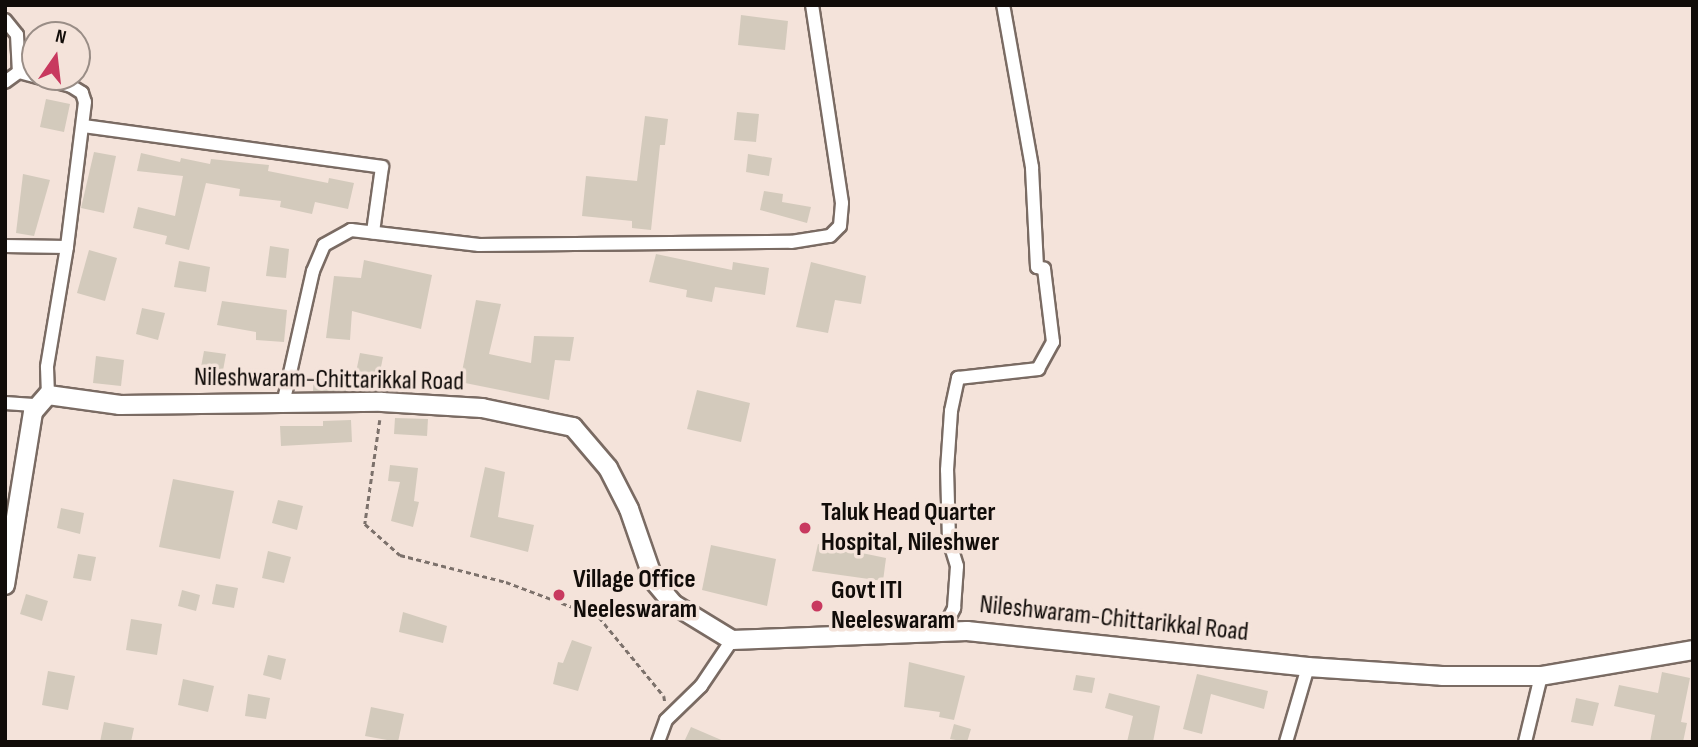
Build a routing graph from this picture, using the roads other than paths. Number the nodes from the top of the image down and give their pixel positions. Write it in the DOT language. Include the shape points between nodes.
graph roads {
  1 [pos="812,5"];
  2 [pos="1003,5"];
  3 [pos="5,20"];
  4 [pos="19,72"];
  5 [pos="5,82"];
  6 [pos="84,126"];
  7 [pos="373,232"];
  8 [pos="5,246"];
  9 [pos="67,247"];
  10 [pos="43,400"];
  11 [pos="5,403"];
  12 [pos="283,404"];
  13 [pos="5,585"];
  14 [pos="943,630"];
  15 [pos="732,640"];
  16 [pos="1693,650"];
  17 [pos="1308,667"];
  18 [pos="1541,676"];
  19 [pos="657,742"];
  20 [pos="1286,742"];
  21 [pos="1525,742"];
  1 -- 7 [label="street" via="842,202 840,226 830,236 791,242 479,245"];
  2 -- 14 [label="street" via="1032,167 1037,267 1044,269 1053,342 1038,369 958,378 947,470 949,540 957,566 954,608"];
  3 -- 4 [label="street" via="17,34"];
  4 -- 5 [label="street"];
  4 -- 6 [label="street" via="82,93"];
  6 -- 7 [label="street" via="382,167"];
  6 -- 9 [label="street"];
  7 -- 12 [label="street" via="351,230 324,245"];
  8 -- 9 [label="street"];
  9 -- 10 [label="street"];
  10 -- 11 [label="street"];
  10 -- 12 [label="main road, Nileshwaram-Chittarikkal Road" via="120,405"];
  10 -- 13 [label="main road"];
  12 -- 15 [label="main road, Nileshwaram-Chittarikkal Road" via="382,402 482,408 573,427 613,478 654,581 673,604"];
  14 -- 15 [label="main road, Nileshwaram-Chittarikkal Road"];
  14 -- 17 [label="main road, Nileshwaram-Chittarikkal Road"];
  15 -- 19 [label="street" via="701,686 666,720"];
  16 -- 18 [label="main road, Nileshwaram-Chittarikkal Road"];
  17 -- 18 [label="main road, Nileshwaram-Chittarikkal Road" via="1442,676"];
  17 -- 20 [label="street"];
  18 -- 21 [label="street"];
}
